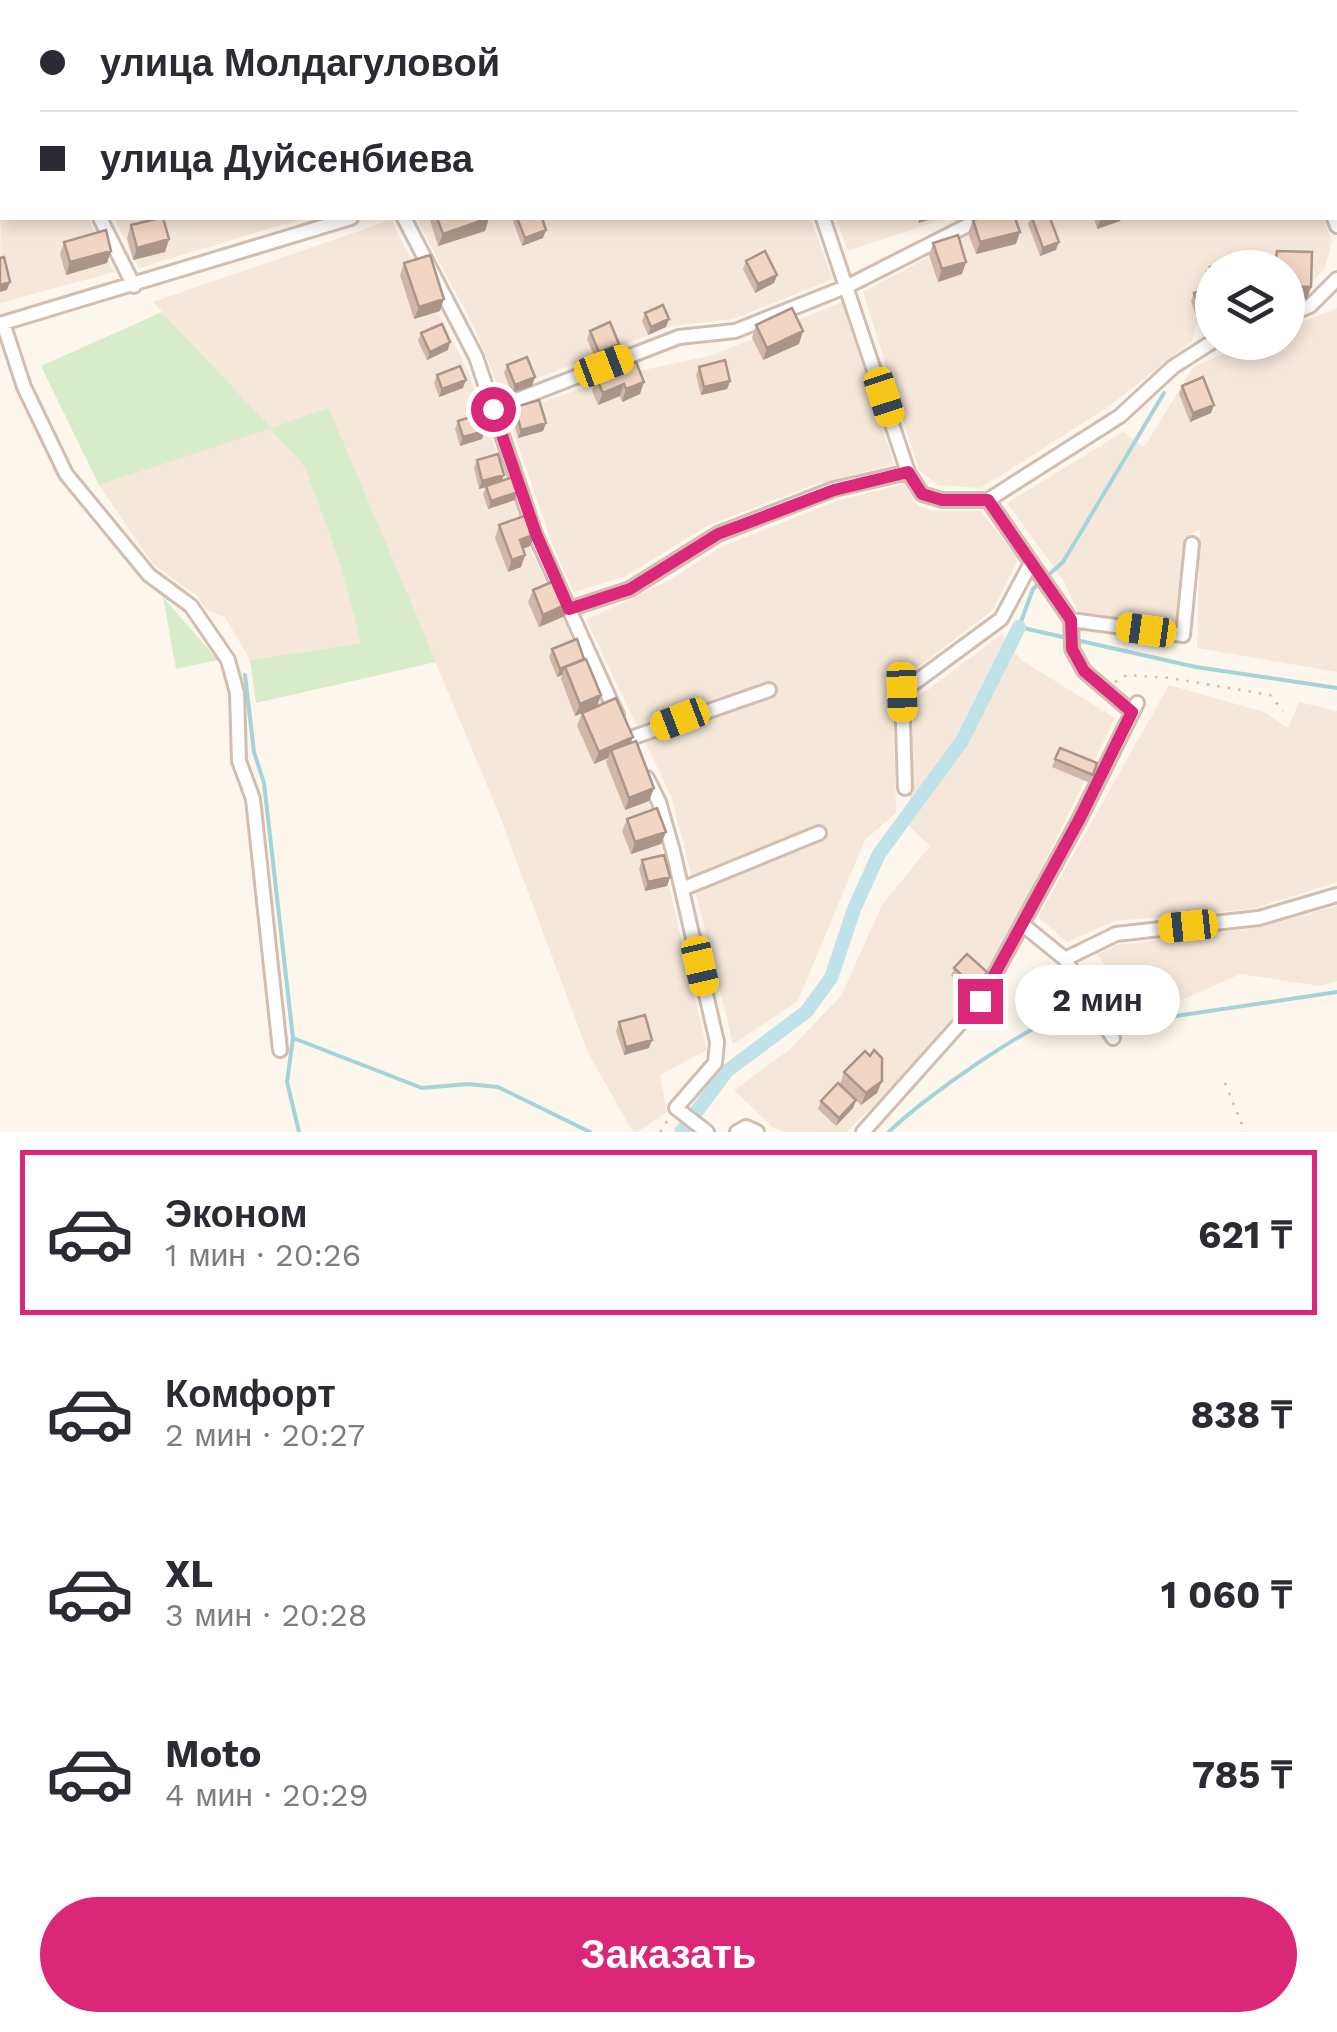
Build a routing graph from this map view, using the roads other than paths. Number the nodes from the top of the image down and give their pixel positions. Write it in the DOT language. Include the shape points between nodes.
graph roads {
  1 [pos="101,220"];
  2 [pos="345,220"];
  3 [pos="405,220"];
  4 [pos="824,220"];
  5 [pos="978,220"];
  6 [pos="1337,279"];
  7 [pos="134,286"];
  8 [pos="848,286"];
  9 [pos="1305,308"];
  10 [pos="2,324"];
  11 [pos="1195,353"];
  12 [pos="493,409"];
  13 [pos="908,472"];
  14 [pos="988,500"];
  15 [pos="1192,544"];
  16 [pos="1031,563"];
  17 [pos="569,609"];
  18 [pos="1071,620"];
  19 [pos="769,690"];
  20 [pos="628,739"];
  21 [pos="636,755"];
  22 [pos="644,770"];
  23 [pos="905,788"];
  24 [pos="819,833"];
  25 [pos="682,889"];
  26 [pos="1337,895"];
  27 [pos="1022,924"];
  28 [pos="1065,959"];
  29 [pos="1113,1038"];
  30 [pos="280,1050"];
  31 [pos="707,1132"];
  32 [pos="737,1132"];
  33 [pos="758,1132"];
  34 [pos="863,1132"];
  1 -- 7 [label="street"];
  2 -- 7 [label="street"];
  3 -- 12 [label="street" via="476,357"];
  4 -- 8 [label="street"];
  5 -- 8 [label="street"];
  6 -- 9 [label="street"];
  7 -- 10 [label="street"];
  8 -- 12 [label="street" via="735,331 678,337"];
  8 -- 13 [label="street"];
  10 -- 30 [label="street" via="66,474 149,575 191,606 228,660 237,693 239,762 253,799"];
  11 -- 14 [label="street" via="1120,416"];
  12 -- 17 [label="street"];
  13 -- 14 [label="street" via="922,494"];
  13 -- 17 [label="street" via="834,490 718,534 630,589"];
  14 -- 16 [label="street"];
  15 -- 18 [label="street" via="1184,636"];
  16 -- 18 [label="street"];
  16 -- 23 [label="street" via="1002,619 902,692"];
  17 -- 20 [label="street"];
  18 -- 27 [label="street" via="1072,649 1084,671 1134,708"];
  19 -- 20 [label="street"];
  20 -- 21 [label="street"];
  22 -- 25 [label="street"];
  24 -- 25 [label="street"];
  25 -- 31 [label="street" via="717,1042 715,1062 676,1108"];
  26 -- 28 [label="street" via="1259,918 1116,934"];
  27 -- 28 [label="street"];
  27 -- 34 [label="street" via="980,1001"];
  28 -- 29 [label="street"];
  32 -- 33 [label="street" via="746,1126"];
}
